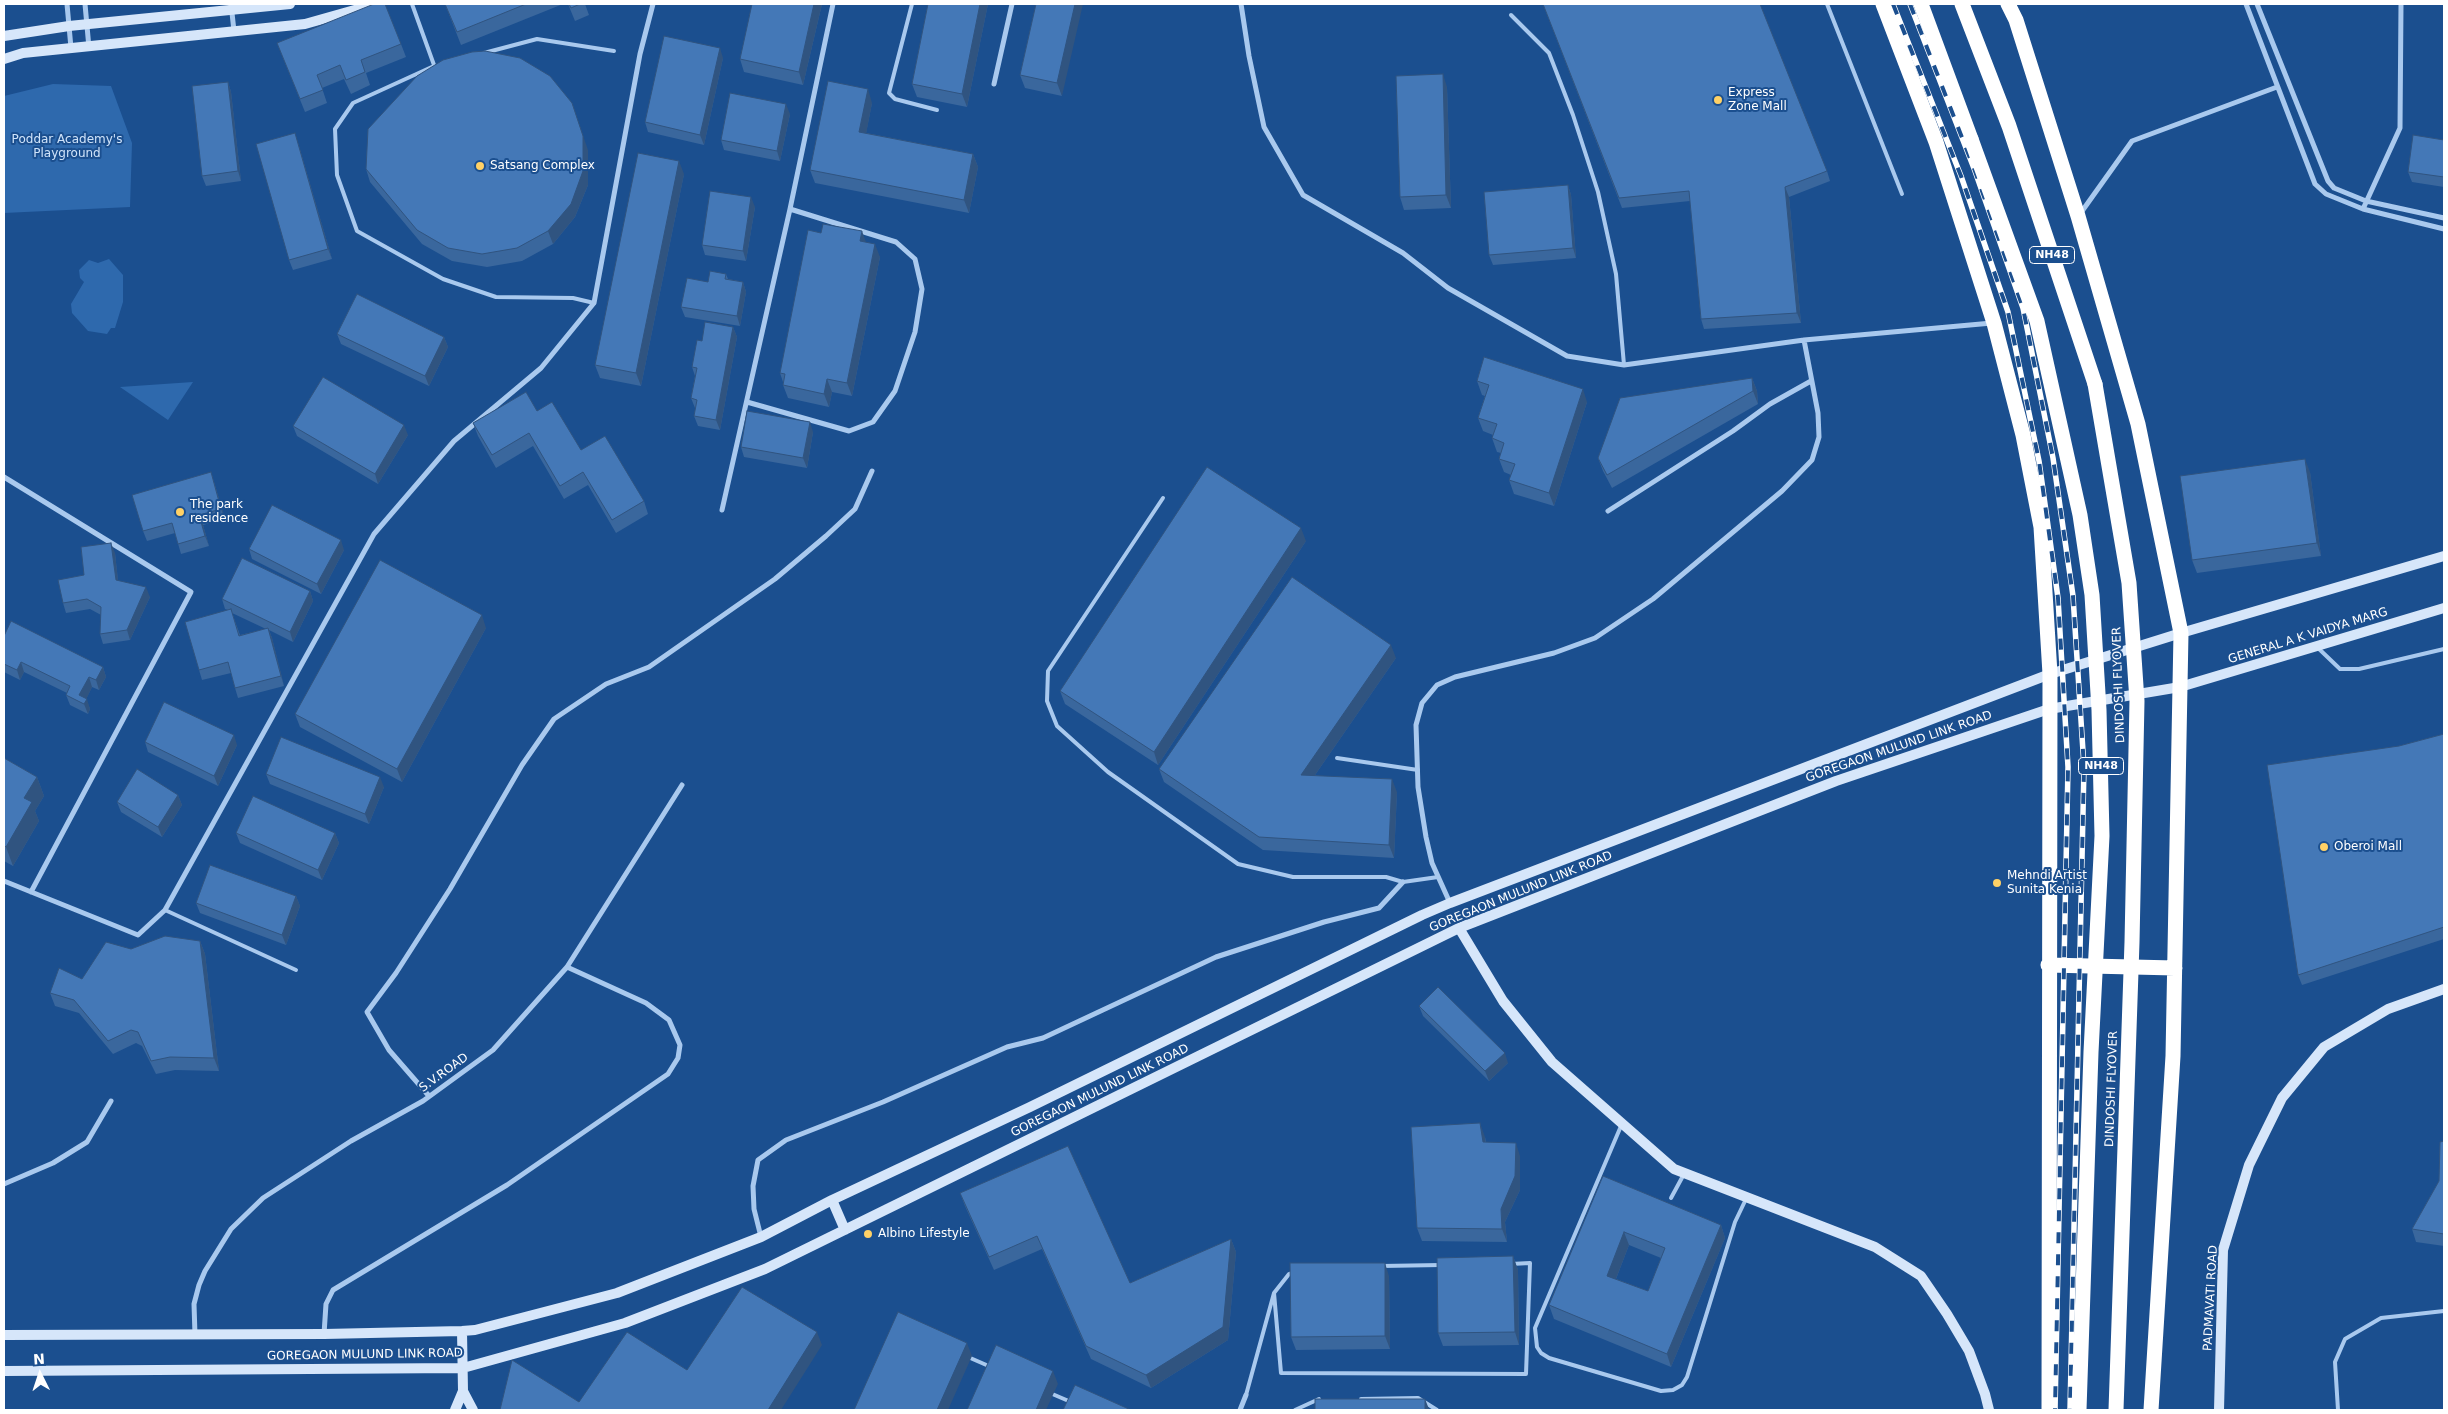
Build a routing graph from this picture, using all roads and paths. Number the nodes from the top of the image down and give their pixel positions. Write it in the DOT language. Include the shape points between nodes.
graph roads {
  1 [pos="67,4"];
  2 [pos="85,4"];
  3 [pos="290,4"];
  4 [pos="376,4"];
  5 [pos="412,4"];
  6 [pos="653,4"];
  7 [pos="832,4"];
  8 [pos="912,4"];
  9 [pos="1012,4"];
  10 [pos="1241,4"];
  11 [pos="1826,4"];
  12 [pos="1883,4"];
  13 [pos="1921,4"];
  14 [pos="1962,4"];
  15 [pos="2008,4"];
  16 [pos="2246,4"];
  17 [pos="2257,4"];
  18 [pos="2401,4"];
  19 [pos="231,7"];
  20 [pos="1512,15"];
  21 [pos="69,26"];
  22 [pos="87,26"];
  23 [pos="234,31"];
  24 [pos="4,36"];
  25 [pos="89,48"];
  26 [pos="72,50"];
  27 [pos="614,51"];
  28 [pos="481,54"];
  29 [pos="2279,58"];
  30 [pos="4,59"];
  31 [pos="2268,62"];
  32 [pos="444,63"];
  33 [pos="434,65"];
  34 [pos="994,84"];
  35 [pos="2277,87"];
  36 [pos="937,110"];
  37 [pos="1902,194"];
  38 [pos="2366,201"];
  39 [pos="790,209"];
  40 [pos="2362,209"];
  41 [pos="2078,216"];
  42 [pos="2444,218"];
  43 [pos="2444,229"];
  44 [pos="594,303"];
  45 [pos="1994,323"];
  46 [pos="1804,340"];
  47 [pos="1624,366"];
  48 [pos="1812,381"];
  49 [pos="746,402"];
  50 [pos="872,471"];
  51 [pos="4,477"];
  52 [pos="1163,498"];
  53 [pos="722,510"];
  54 [pos="1608,511"];
  55 [pos="2444,556"];
  56 [pos="2444,608"];
  57 [pos="2181,633"];
  58 [pos="2316,646"];
  59 [pos="2444,648"];
  60 [pos="2050,674"];
  61 [pos="2180,687"];
  62 [pos="2049,709"];
  63 [pos="1337,758"];
  64 [pos="1418,770"];
  65 [pos="682,785"];
  66 [pos="1438,877"];
  67 [pos="4,881"];
  68 [pos="1403,882"];
  69 [pos="31,892"];
  70 [pos="1450,903"];
  71 [pos="165,910"];
  72 [pos="1459,928"];
  73 [pos="2048,966"];
  74 [pos="567,967"];
  75 [pos="2174,968"];
  76 [pos="296,970"];
  77 [pos="2444,989"];
  78 [pos="429,1096"];
  79 [pos="111,1101"];
  80 [pos="1622,1124"];
  81 [pos="1684,1174"];
  82 [pos="4,1184"];
  83 [pos="1671,1198"];
  84 [pos="1746,1199"];
  85 [pos="832,1200"];
  86 [pos="845,1230"];
  87 [pos="761,1237"];
  88 [pos="1450,1264"];
  89 [pos="1510,1264"];
  90 [pos="1371,1266"];
  91 [pos="1298,1271"];
  92 [pos="1274,1293"];
  93 [pos="2444,1311"];
  94 [pos="462,1331"];
  95 [pos="324,1334"];
  96 [pos="4,1335"];
  97 [pos="195,1335"];
  98 [pos="960,1354"];
  99 [pos="463,1368"];
  100 [pos="995,1369"];
  101 [pos="4,1371"];
  102 [pos="1045,1390"];
  103 [pos="463,1392"];
  104 [pos="1246,1394"];
  105 [pos="1324,1399"];
  106 [pos="1352,1399"];
  107 [pos="1070,1401"];
  108 [pos="1078,1404"];
  109 [pos="455,1410"];
  110 [pos="474,1410"];
  111 [pos="1067,1410"];
  112 [pos="1240,1410"];
  113 [pos="1295,1410"];
  114 [pos="1437,1410"];
  115 [pos="1989,1410"];
  116 [pos="2050,1410"];
  117 [pos="2079,1410"];
  118 [pos="2116,1410"];
  119 [pos="2151,1410"];
  120 [pos="2219,1410"];
  121 [pos="2338,1410"];
  1 -- 21 [label="street"];
  2 -- 22 [label="street"];
  3 -- 19 [label="main road"];
  4 -- 23 [label="main road" via="305,24"];
  5 -- 33 [label="lane"];
  6 -- 44 [label="street" via="640,54"];
  7 -- 39 [label="street"];
  8 -- 36 [label="lane" via="890,93 895,99"];
  9 -- 34 [label="street"];
  10 -- 47 [label="street" via="1264,127 1303,195 1403,253 1448,288 1567,356"];
  11 -- 37 [label="lane"];
  12 -- 45 [label="highway" via="1936,142"];
  13 -- 117 [label="highway, DINDOSHI FLYOVER / NH48, bridge" via="2037,321 2080,515 2092,595 2102,836 2090,1052"];
  14 -- 118 [label="highway, DINDOSHI FLYOVER / NH48, bridge" via="2009,126 2095,384 2128,582 2136,701 2136,765"];
  15 -- 41 [label="highway" via="2016,20"];
  16 -- 31 [label="street"];
  17 -- 29 [label="street"];
  18 -- 38 [label="street" via="2400,128"];
  19 -- 22 [label="main road"];
  19 -- 23 [label="street"];
  20 -- 47 [label="lane" via="1549,53 1598,192 1616,274"];
  21 -- 22 [label="main road"];
  21 -- 24 [label="main road"];
  21 -- 26 [label="street"];
  22 -- 25 [label="street"];
  23 -- 25 [label="main road"];
  25 -- 26 [label="main road"];
  26 -- 30 [label="main road" via="22,53"];
  27 -- 28 [label="lane" via="537,39"];
  29 -- 31 [label="street"];
  29 -- 38 [label="street" via="2328,181 2334,188"];
  31 -- 35 [label="street"];
  32 -- 33 [label="lane"];
  33 -- 44 [label="lane" via="353,103 335,129 337,176 357,230 443,279 496,297 572,298"];
  35 -- 40 [label="street" via="2315,184 2326,194"];
  35 -- 41 [label="street" via="2132,140"];
  38 -- 40 [label="street"];
  38 -- 42 [label="street"];
  39 -- 49 [label="street"];
  39 -- 49 [label="street" via="896,242 915,259 922,289 915,332 895,391 873,422 849,431"];
  40 -- 43 [label="street"];
  41 -- 57 [label="highway" via="2138,424"];
  44 -- 71 [label="street" via="541,368 454,441 374,534"];
  45 -- 46 [label="street"];
  45 -- 60 [label="highway" via="2023,435 2042,528"];
  46 -- 47 [label="street"];
  46 -- 48 [label="street"];
  48 -- 54 [label="street" via="1770,404"];
  48 -- 64 [label="street" via="1819,437 1812,460 1782,491 1653,599 1595,638 1554,654 1455,677 1437,685 1422,703 1416,725"];
  49 -- 53 [label="street"];
  50 -- 78 [label="street" via="855,508 775,579 650,667 606,684 554,719 548,727 440,904 367,1012 390,1050"];
  51 -- 69 [label="street" via="191,592"];
  52 -- 68 [label="lane" via="1048,672 1047,701 1057,726 1108,772 1238,864 1293,877 1386,878"];
  55 -- 57 [label="main road"];
  56 -- 58 [label="main road, GENERAL A K VAIDYA MARG"];
  57 -- 60 [label="main road, GOREGAON MULUND LINK ROAD"];
  57 -- 61 [label="highway"];
  58 -- 59 [label="lane" via="2340,669 2359,669"];
  58 -- 61 [label="main road, GENERAL A K VAIDYA MARG"];
  60 -- 62 [label="highway"];
  60 -- 70 [label="main road, GOREGAON MULUND LINK ROAD"];
  61 -- 62 [label="main road, GOREGAON MULUND LINK ROAD"];
  61 -- 75 [label="highway"];
  62 -- 72 [label="main road, GOREGAON MULUND LINK ROAD" via="1836,781"];
  62 -- 73 [label="highway"];
  63 -- 64 [label="lane"];
  64 -- 66 [label="street" via="1426,837"];
  65 -- 74 [label="street, S.V.ROAD"];
  66 -- 68 [label="lane"];
  66 -- 70 [label="street"];
  67 -- 69 [label="street"];
  68 -- 87 [label="street" via="1379,908 1324,922 1216,958 1044,1038 991,1053 882,1102 786,1140 758,1160 753,1186 754,1209"];
  69 -- 71 [label="street" via="138,935"];
  70 -- 85 [label="main road, GOREGAON MULUND LINK ROAD"];
  71 -- 76 [label="lane"];
  72 -- 80 [label="main road" via="1503,1001 1552,1062"];
  72 -- 86 [label="main road, GOREGAON MULUND LINK ROAD"];
  73 -- 75 [label="highway"];
  73 -- 116 [label="highway"];
  74 -- 78 [label="street, S.V.ROAD" via="493,1050"];
  74 -- 95 [label="street" via="646,1003 669,1020 680,1045 678,1058 668,1074 507,1184 333,1290 326,1304"];
  75 -- 119 [label="highway" via="2173,1056"];
  77 -- 120 [label="main road, PADMAVATI ROAD" via="2388,1009 2324,1047 2282,1098 2249,1165 2224,1250"];
  78 -- 97 [label="street, S.V.ROAD" via="263,1198 232,1229 199,1285 194,1304"];
  79 -- 82 [label="street" via="87,1142 54,1163"];
  80 -- 81 [label="main road" via="1674,1170"];
  80 -- 84 [label="lane" via="1535,1328 1537,1346 1549,1358 1661,1391 1682,1385 1735,1222"];
  81 -- 83 [label="lane"];
  81 -- 84 [label="main road"];
  84 -- 115 [label="main road" via="1875,1247 1921,1276 1968,1351"];
  85 -- 86 [label="main road"];
  85 -- 87 [label="main road, GOREGAON MULUND LINK ROAD"];
  86 -- 99 [label="main road, GOREGAON MULUND LINK ROAD" via="765,1269 626,1323"];
  87 -- 94 [label="main road, GOREGAON MULUND LINK ROAD" via="617,1293"];
  88 -- 90 [label="lane"];
  89 -- 92 [label="lane" via="1530,1263 1526,1374 1281,1373"];
  91 -- 92 [label="lane" via="1289,1274"];
  92 -- 104 [label="lane"];
  93 -- 121 [label="lane" via="2381,1318 2345,1339 2335,1362"];
  94 -- 95 [label="main road, GOREGAON MULUND LINK ROAD"];
  94 -- 99 [label="main road"];
  95 -- 97 [label="main road, GOREGAON MULUND LINK ROAD"];
  96 -- 97 [label="main road, GOREGAON MULUND LINK ROAD"];
  98 -- 100 [label="lane"];
  99 -- 101 [label="main road, GOREGAON MULUND LINK ROAD"];
  99 -- 103 [label="main road"];
  102 -- 107 [label="lane"];
  103 -- 109 [label="main road"];
  103 -- 110 [label="main road"];
  104 -- 112 [label="street"];
  105 -- 113 [label="lane" via="1315,1399"];
  106 -- 114 [label="lane" via="1418,1398"];
  107 -- 108 [label="lane"];
  107 -- 111 [label="lane"];
}
